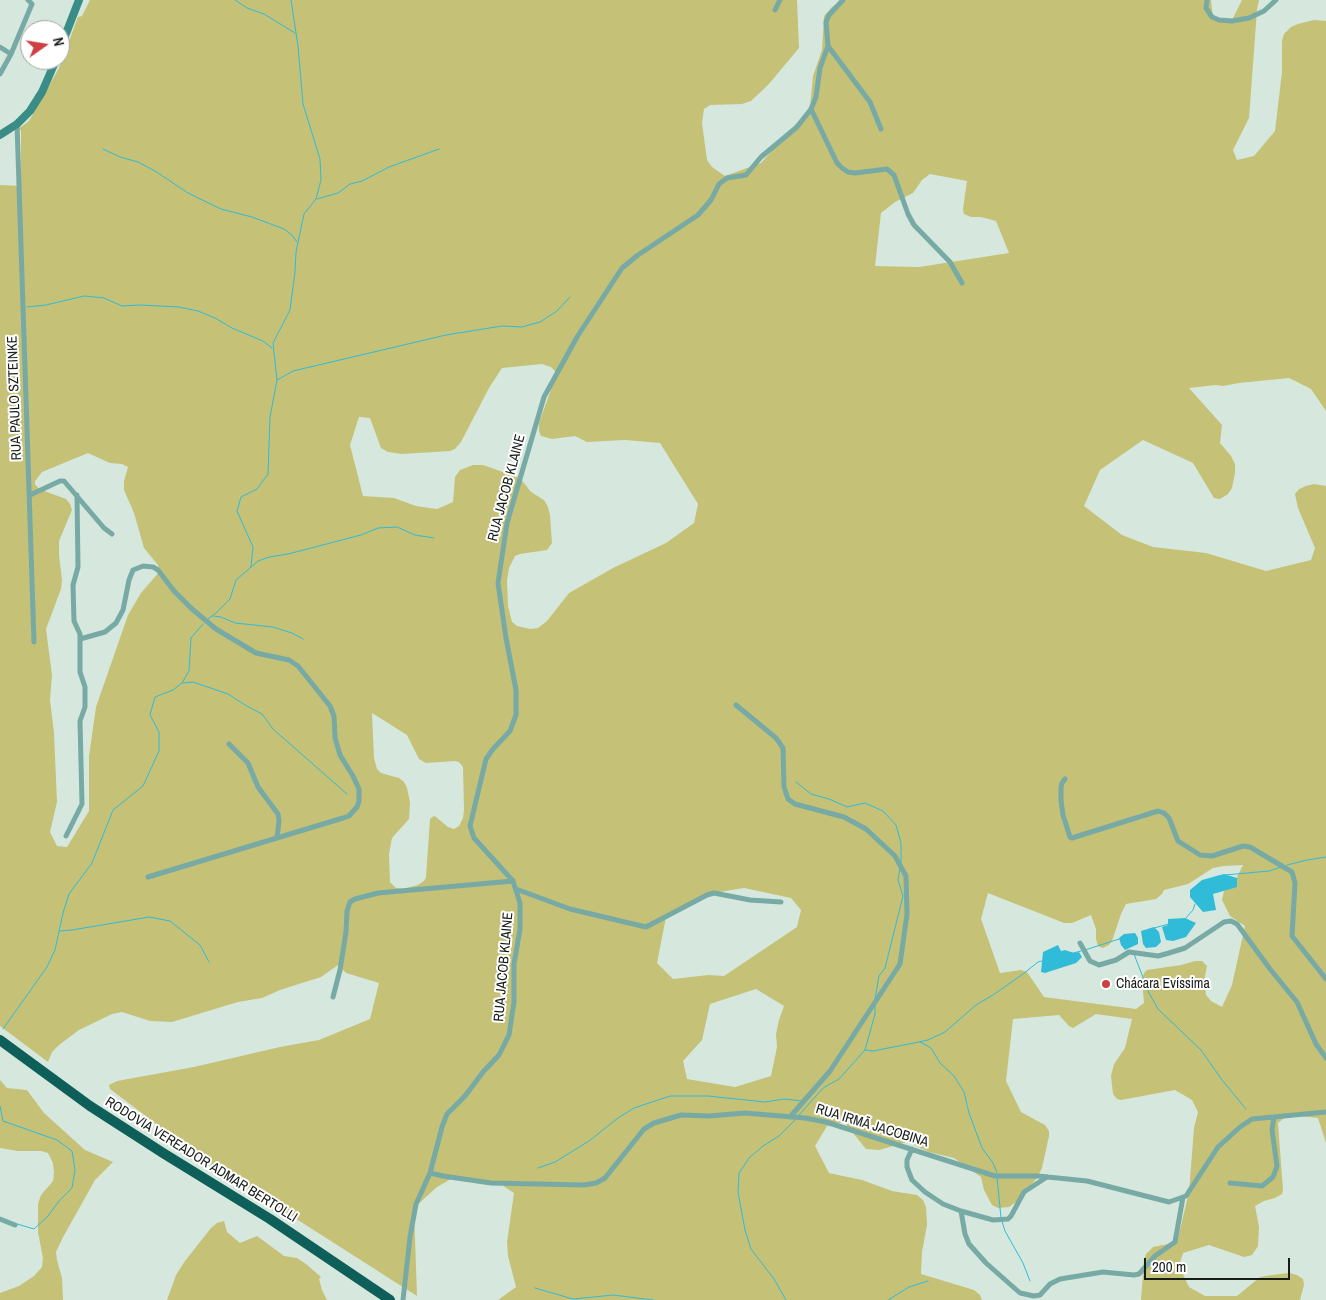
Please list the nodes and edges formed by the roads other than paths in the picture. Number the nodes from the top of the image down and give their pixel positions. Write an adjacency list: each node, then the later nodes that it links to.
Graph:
1 (28, 0): 11 (street)
2 (79, 0): 8 (street)
3 (780, 0): 7 (street)
4 (843, 0): 9 (street, RUA JACOB KLAINE)
5 (1207, 0): 6 (street)
6 (1276, 0)
7 (775, 10)
8 (70, 23)
9 (828, 46): 14 (street, RUA JACOB KLAINE); 16 (street)
10 (0, 47): 11 (street)
11 (11, 54): 13 (street)
12 (51, 70): 15 (street)
13 (0, 74)
14 (811, 108): 18 (street); 30 (street, RUA JACOB KLAINE)
15 (17, 124): 17 (street); 19 (street, RUA PAULO SZTEINKE)
16 (881, 129)
17 (0, 135)
18 (962, 283)
19 (30, 495): 20 (street); 23 (street, RUA PAULO SZTEINKE)
20 (77, 495): 21 (street); 22 (street)
21 (112, 534)
22 (80, 639): 27 (street); 28 (street)
23 (34, 642)
24 (736, 704): 39 (street)
25 (229, 744): 28 (street)
26 (1065, 779): 34 (street)
27 (66, 836)
28 (277, 838): 29 (street)
29 (148, 877)
30 (513, 881): 31 (street, RUA JACOB KLAINE); 35 (street)
31 (516, 889): 32 (street); 42 (street, RUA JACOB KLAINE)
32 (781, 902)
33 (1080, 943): 37 (street)
34 (1326, 979)
35 (333, 998)
36 (0, 1040): 49 (highway, RODOVIA VEREADOR ADMAR BERTOLLI)
37 (1326, 1058)
38 (1326, 1112): 40 (street)
39 (790, 1117): 41 (street, RUA IRMÃ JACOBINA); 42 (street, RUA IRMÃ JACOBINA)
40 (1274, 1117): 44 (street); 45 (street)
41 (912, 1149): 43 (street, RUA IRMÃ JACOBINA); 46 (street)
42 (430, 1173): 50 (street)
43 (1047, 1177): 45 (street, RUA IRMÃ JACOBINA); 46 (street)
44 (1230, 1183)
45 (1183, 1197): 46 (street)
46 (961, 1211)
47 (0, 1219): 48 (street)
48 (15, 1225)
49 (390, 1300)
50 (403, 1300)

